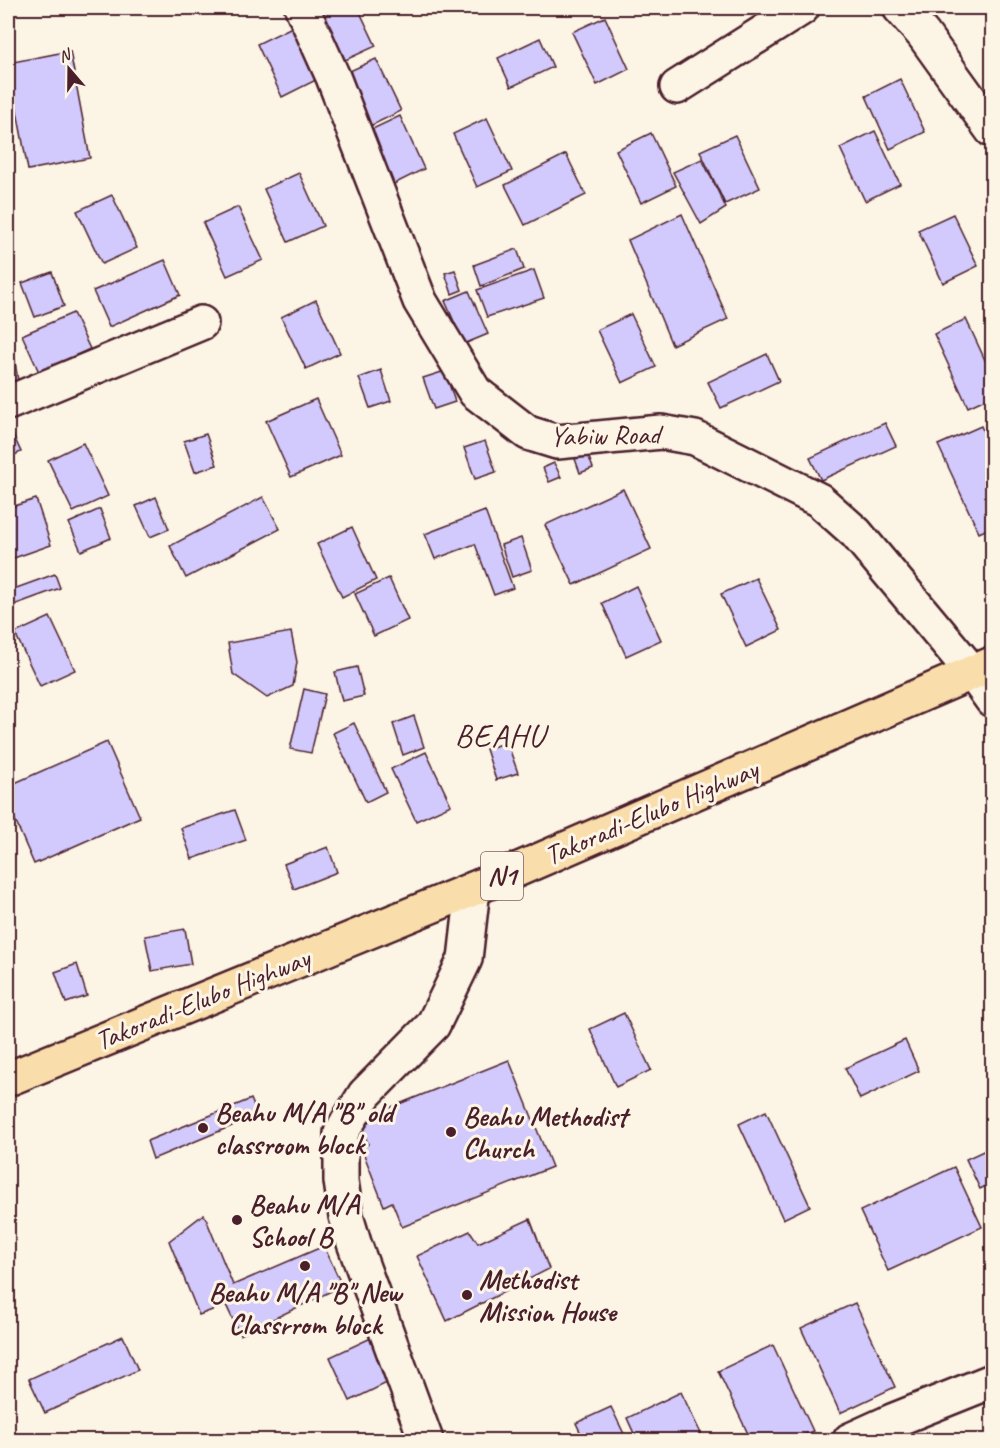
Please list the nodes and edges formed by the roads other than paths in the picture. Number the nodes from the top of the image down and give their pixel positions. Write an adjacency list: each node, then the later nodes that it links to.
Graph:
1 (302, 8): 8 (street, Yabiw Road)
2 (802, 8): 4 (street)
3 (900, 8): 5 (street)
4 (677, 87)
5 (993, 130)
6 (201, 323): 7 (street)
7 (8, 403)
8 (982, 668): 9 (street, Yabiw Road); 10 (highway, Takoradi-Elubo Highway / N1)
9 (993, 700)
10 (473, 889): 11 (highway, Takoradi-Elubo Highway / N1); 13 (street)
11 (8, 1079)
12 (993, 1381): 14 (street)
13 (426, 1440)
14 (850, 1440)

